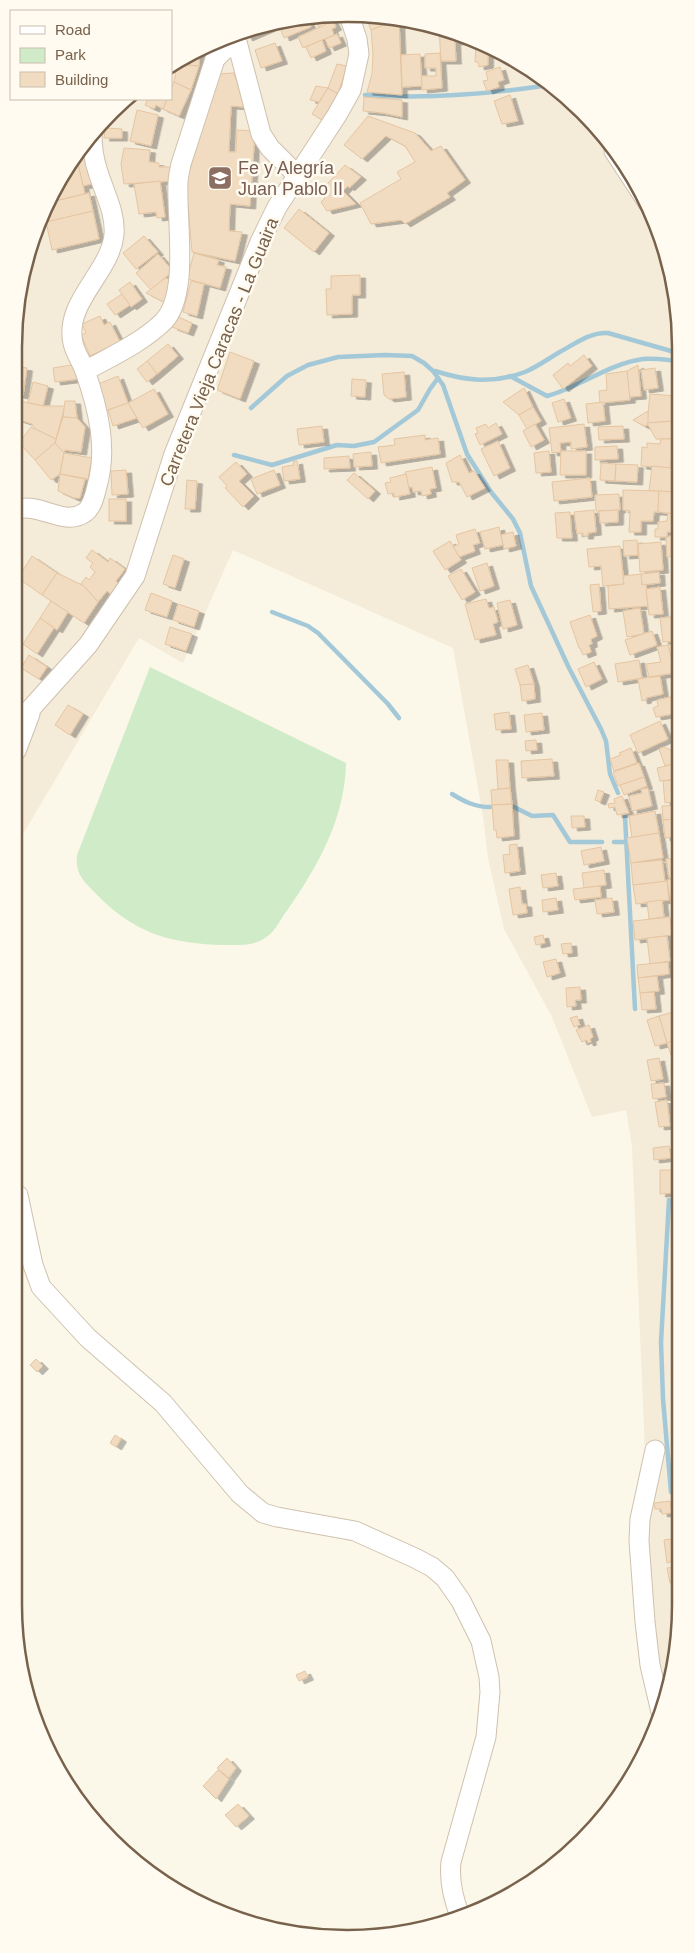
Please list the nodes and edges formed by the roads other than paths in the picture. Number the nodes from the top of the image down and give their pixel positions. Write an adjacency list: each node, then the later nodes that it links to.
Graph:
1 (351, 22): 5 (street, Carretera Vieja Caracas - La Guaira)
2 (237, 42): 5 (street)
3 (237, 42): 6 (street)
4 (93, 145): 6 (street)
5 (297, 175): 8 (street, Carretera Vieja Caracas - La Guaira)
6 (85, 370): 7 (street)
7 (22, 509)
8 (22, 715)
9 (22, 1214): 12 (street)
10 (655, 1450): 11 (street)
11 (658, 1701)
12 (458, 1911)

